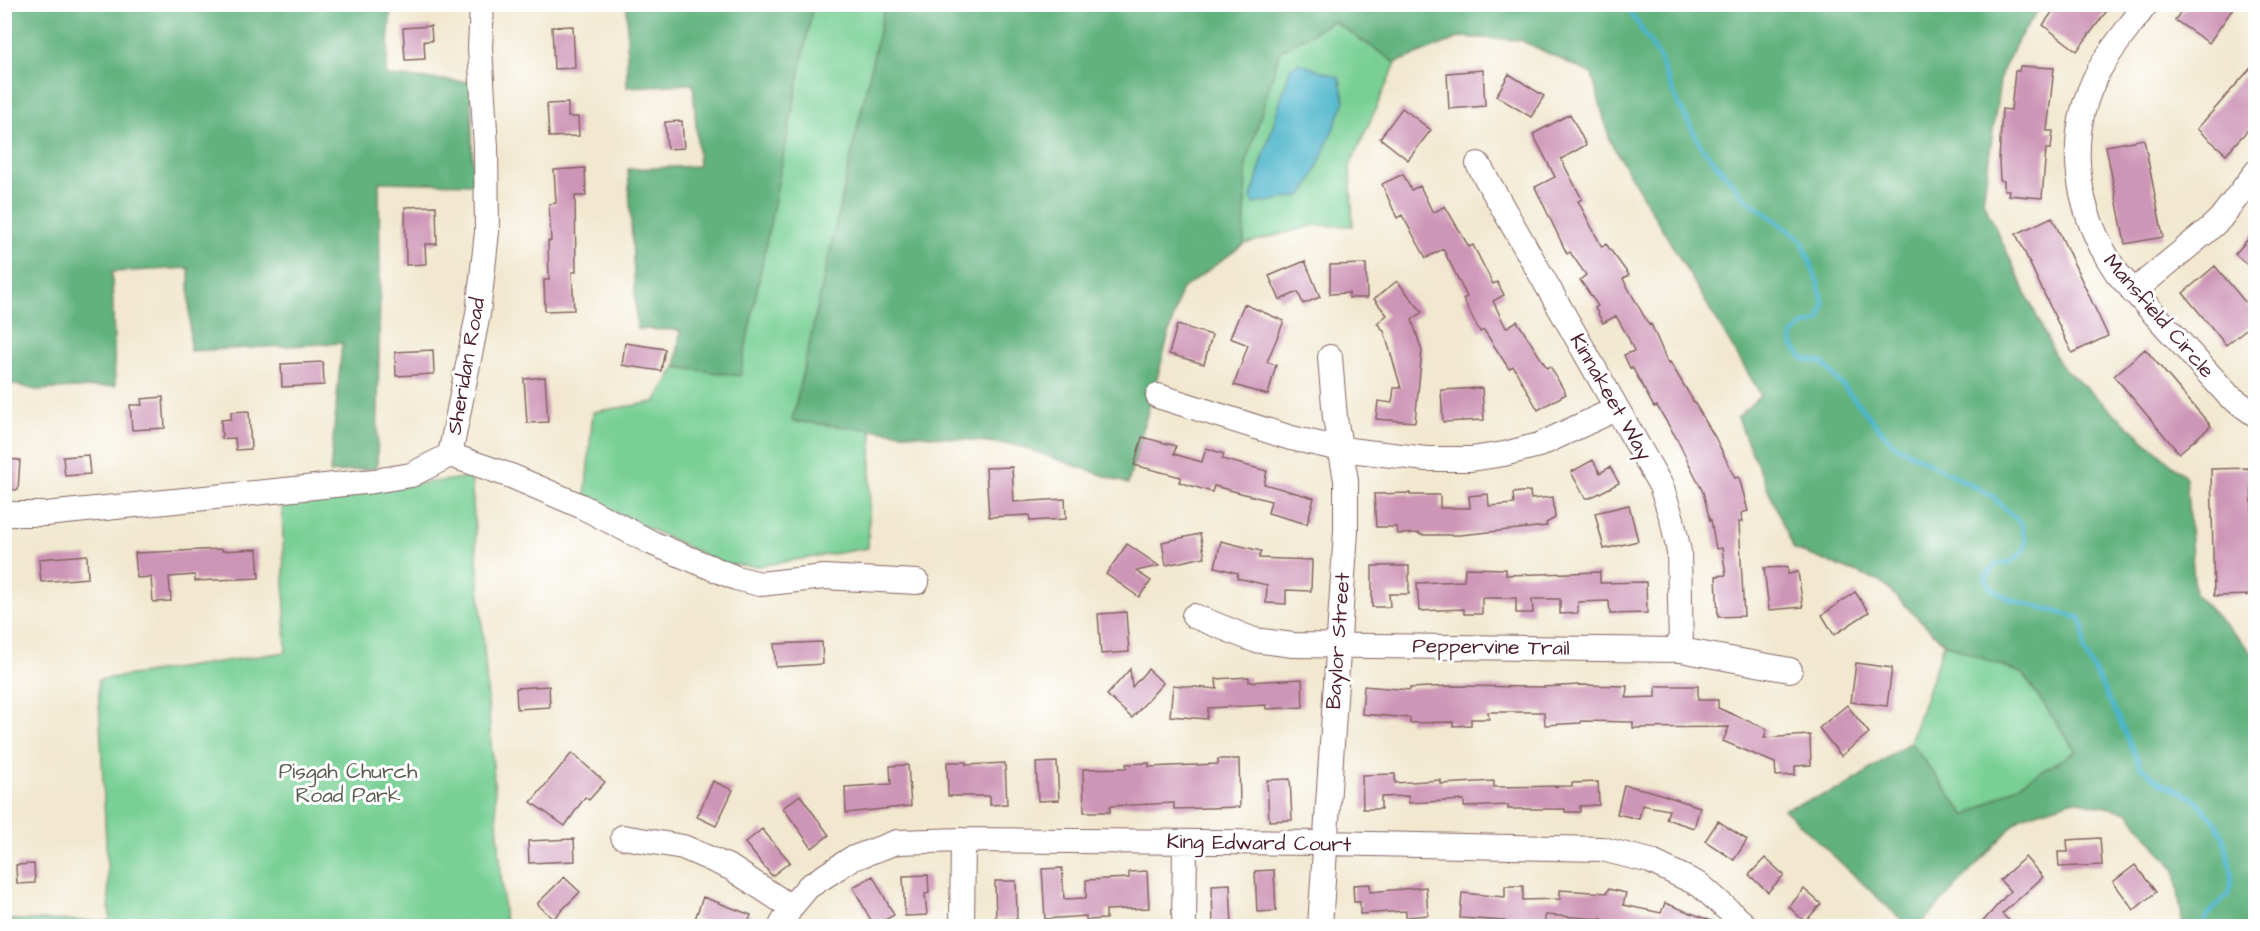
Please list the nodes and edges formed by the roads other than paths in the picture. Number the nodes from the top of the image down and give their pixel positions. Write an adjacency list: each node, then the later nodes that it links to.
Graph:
1 (482, 4): 11 (street, Sheridan Road)
2 (2146, 4): 5 (street, Mansfield Circle)
3 (1478, 164): 8 (street, Kinnakeet Way)
4 (2256, 172): 5 (street)
5 (2133, 292): 9 (street, Mansfield Circle)
6 (1330, 357): 10 (street, Baylor Street)
7 (1158, 396): 10 (street)
8 (1616, 408): 10 (street); 16 (street, Kinnakeet Way)
9 (2256, 415)
10 (1341, 449): 15 (street, Baylor Street)
11 (450, 455): 12 (street, Sheridan Road); 13 (street)
12 (4, 514)
13 (917, 582)
14 (1194, 616): 15 (street, Peppervine Trail)
15 (1337, 644): 16 (street, Peppervine Trail); 21 (street, Baylor Street)
16 (1681, 650): 17 (street, Peppervine Trail)
17 (1790, 670)
18 (624, 837): 22 (street)
19 (963, 840): 20 (street, King Edward Court); 22 (street, King Edward Court); 23 (street)
20 (1185, 842): 21 (street, King Edward Court); 24 (street)
21 (1326, 843): 25 (street, Baylor Street); 26 (street, King Edward Court)
22 (786, 917)
23 (962, 927)
24 (1184, 927)
25 (1320, 927)
26 (1746, 927)

